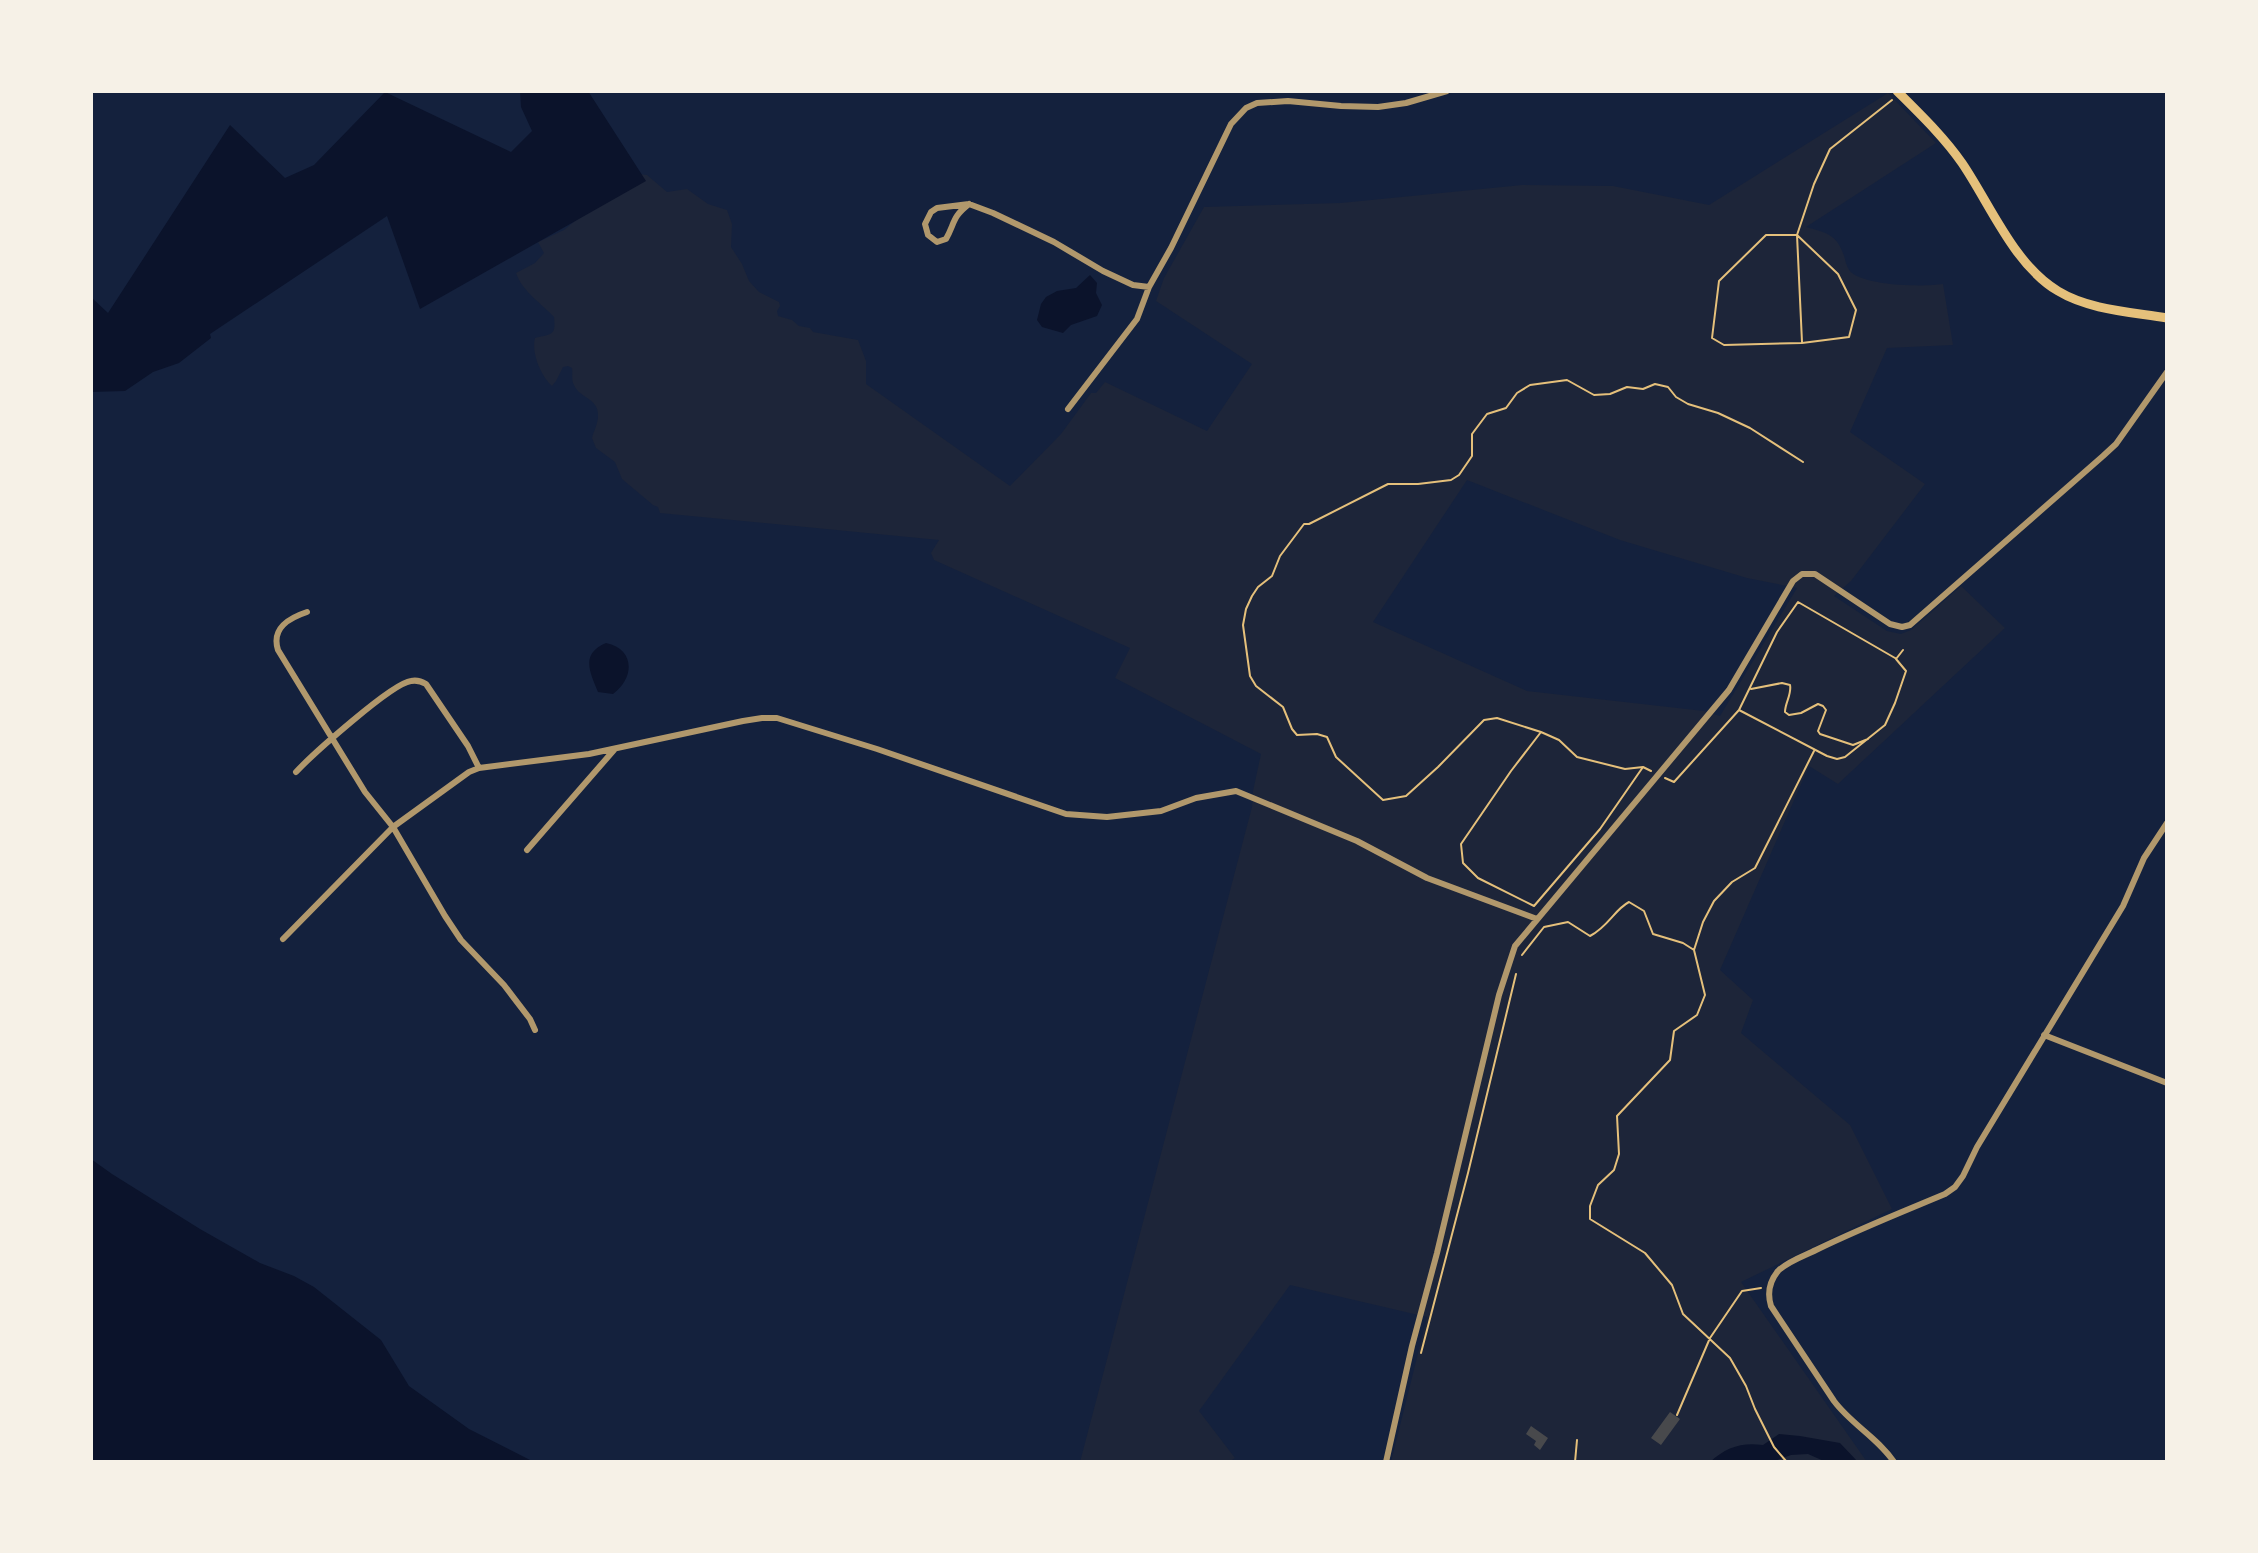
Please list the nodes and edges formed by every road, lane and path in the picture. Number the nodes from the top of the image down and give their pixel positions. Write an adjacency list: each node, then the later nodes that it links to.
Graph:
1 (1447, 91): 5 (street)
2 (1899, 93): 4 (path); 6 (main road)
3 (968, 204): 3 (street); 5 (street)
4 (1797, 235): 7 (path); 7 (path); 7 (path)
5 (1149, 287): 9 (street)
6 (2167, 318)
7 (1802, 343)
8 (2167, 372): 24 (street)
9 (1069, 409)
10 (1803, 462): 16 (path)
11 (307, 612): 17 (street)
12 (1903, 650): 13 (path)
13 (1896, 659): 14 (path); 18 (path)
14 (1749, 689): 15 (path); 18 (path)
15 (1739, 710): 20 (path); 24 (path)
16 (1541, 733): 21 (path); 21 (path)
17 (333, 739): 22 (street); 23 (street); 26 (street)
18 (1869, 739): 20 (path)
19 (615, 749): 22 (street); 27 (street); 28 (street)
20 (1814, 750): 30 (path)
21 (1643, 767): 24 (path)
22 (479, 768): 26 (street)
23 (296, 772)
24 (1659, 775): 28 (street)
25 (2167, 824): 34 (street)
26 (393, 827): 29 (street); 33 (street)
27 (527, 850)
28 (1537, 919): 42 (street)
29 (283, 939)
30 (1694, 950): 31 (path); 37 (path)
31 (1519, 962)
32 (1516, 971): 38 (path)
33 (535, 1030)
34 (2044, 1035): 35 (street); 36 (street)
35 (2167, 1083)
36 (1769, 1287): 37 (path); 45 (street)
37 (1710, 1338): 39 (path); 41 (path)
38 (1421, 1353)
39 (1676, 1415)
40 (1577, 1440): 43 (path)
41 (1785, 1461): 44 (path)
42 (1386, 1462)
43 (1575, 1462)
44 (1790, 1462)
45 (1894, 1462)

